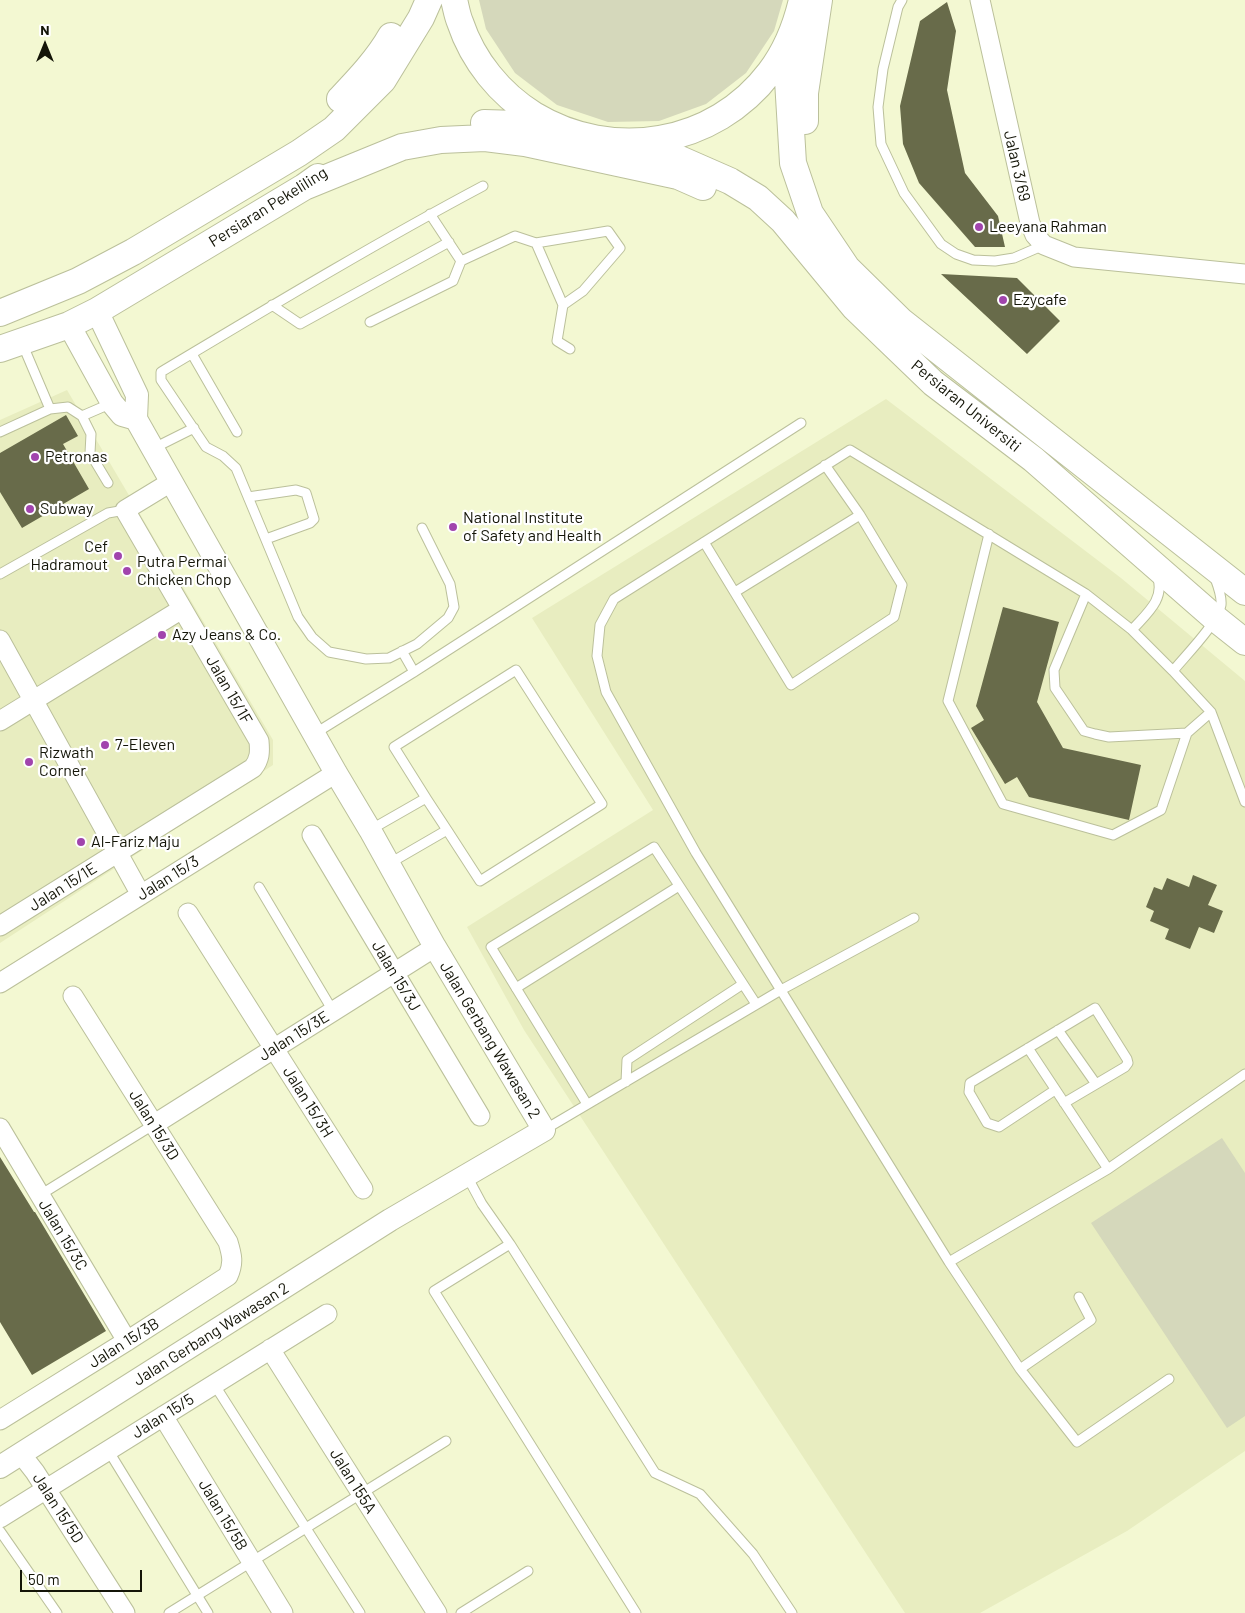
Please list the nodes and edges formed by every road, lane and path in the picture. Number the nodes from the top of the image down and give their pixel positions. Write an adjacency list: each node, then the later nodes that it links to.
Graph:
1 (410, 0): 13 (main road)
2 (429, 0): 13 (main road, Persiaran Pekeliling)
3 (454, 0): 9 (main road)
4 (802, 0): 8 (main road)
5 (820, 0): 29 (main road)
6 (902, 0): 17 (lane)
7 (980, 0): 17 (street, Jalan 3/69)
8 (786, 47): 10 (main road); 29 (main road, Persiaran Universiti)
9 (551, 125): 10 (main road); 12 (main road, Persiaran Pekeliling)
10 (641, 142): 30 (main road, Persiaran Universiti)
11 (483, 186): 14 (lane)
12 (304, 187): 22 (main road, Persiaran Pekeliling); 30 (main road)
13 (225, 196): 23 (main road, Persiaran Pekeliling)
14 (430, 214): 15 (lane); 20 (lane)
15 (449, 242): 18 (lane); 20 (lane)
16 (536, 243): 18 (lane); 21 (lane); 21 (lane)
17 (1044, 245): 19 (street)
18 (462, 261): 24 (lane)
19 (1245, 274)
20 (272, 305): 28 (lane)
21 (563, 305): 27 (lane)
22 (97, 312): 25 (main road, Persiaran Pekeliling); 34 (street)
23 (0, 313)
24 (370, 322)
25 (69, 325): 26 (main road, Persiaran Pekeliling); 31 (street, Jalan Gerbang Wawasan 2)
26 (11, 346): 32 (lane)
27 (570, 349)
28 (192, 354): 36 (lane); 38 (lane)
29 (960, 368): 51 (main road, Persiaran Universiti)
30 (933, 383): 50 (main road, Persiaran Universiti)
31 (112, 403): 33 (lane); 34 (street, Jalan Gerbang Wawasan 2)
32 (50, 409): 33 (lane); 37 (lane)
33 (82, 416): 42 (lane)
34 (136, 419): 39 (street, Jalan Gerbang Wawasan 2)
35 (801, 423): 63 (lane)
36 (194, 428): 39 (lane); 43 (lane)
37 (0, 432)
38 (238, 432)
39 (153, 449): 41 (street, Jalan Gerbang Wawasan 2)
40 (825, 465): 45 (lane); 47 (lane); 49 (lane)
41 (171, 482): 44 (street); 68 (street, Jalan Gerbang Wawasan 2)
42 (108, 484)
43 (248, 497): 48 (lane); 48 (lane)
44 (125, 510): 52 (lane); 56 (street, Jalan 15/1F)
45 (860, 515): 53 (lane); 53 (lane)
46 (422, 528): 61 (lane)
47 (989, 534): 55 (lane); 67 (lane)
48 (266, 539): 61 (lane)
49 (704, 542): 53 (lane); 89 (lane)
50 (1152, 562): 57 (lane); 58 (main road, Persiaran Universiti)
51 (1208, 563): 54 (main road, Persiaran Universiti); 58 (lane)
52 (0, 574)
53 (735, 592)
54 (1245, 592)
55 (1086, 594): 57 (lane); 67 (lane)
56 (182, 609): 64 (street); 69 (street, Jalan 15/1F)
57 (1132, 630): 62 (lane)
58 (1228, 633): 59 (lane); 59 (lane)
59 (1200, 639): 62 (lane)
60 (0, 640): 64 (street)
61 (402, 651): 63 (lane)
62 (1173, 670): 65 (lane)
63 (414, 672): 68 (lane)
64 (33, 700): 66 (street); 76 (street)
65 (1211, 712): 67 (lane); 72 (lane)
66 (0, 721)
67 (1187, 733)
68 (313, 734): 70 (street, Jalan Gerbang Wawasan 2)
69 (253, 768): 76 (street, Jalan 15/1E)
70 (336, 773): 73 (street, Jalan Gerbang Wawasan 2); 80 (street, Jalan 15/3)
71 (426, 798): 73 (lane); 74 (lane); 74 (lane)
72 (1245, 802)
73 (370, 830): 77 (street, Jalan Gerbang Wawasan 2)
74 (446, 830): 77 (lane)
75 (312, 836): 85 (street, Jalan 15/3J)
76 (117, 852): 80 (street); 83 (street, Jalan 15/1E)
77 (388, 864): 84 (street, Jalan Gerbang Wawasan 2)
78 (679, 886): 87 (lane); 88 (lane); 88 (lane)
79 (259, 887): 92 (lane)
80 (141, 895): 86 (street, Jalan 15/3)
81 (188, 912): 94 (street, Jalan 15/3H)
82 (914, 918): 89 (lane)
83 (0, 926)
84 (435, 947): 85 (street, Jalan 15/3E); 105 (street, Jalan Gerbang Wawasan 2)
85 (394, 973): 92 (street, Jalan 15/3E); 102 (street, Jalan 15/3J)
86 (0, 983)
87 (743, 984): 91 (lane); 97 (lane)
88 (516, 988): 101 (lane)
89 (781, 990): 91 (lane); 112 (lane)
90 (73, 996): 103 (street, Jalan 15/3D)
91 (756, 1004): 97 (lane)
92 (333, 1011): 94 (street, Jalan 15/3E)
93 (1058, 1030): 95 (lane); 98 (lane); 98 (lane)
94 (274, 1048): 103 (street, Jalan 15/3E); 108 (street, Jalan 15/3H)
95 (1028, 1048): 99 (lane); 99 (lane)
96 (1245, 1074): 106 (lane)
97 (626, 1082): 101 (lane)
98 (1096, 1084): 100 (lane)
99 (1056, 1090): 100 (lane)
100 (1064, 1103): 106 (lane)
101 (587, 1104): 105 (lane)
102 (480, 1116)
103 (154, 1125): 109 (lane); 111 (street, Jalan 15/3D)
104 (0, 1128): 109 (street, Jalan 15/3C)
105 (544, 1130): 107 (street, Jalan Gerbang Wawasan 2)
106 (1108, 1169): 112 (lane)
107 (466, 1175): 110 (lane); 124 (street, Jalan Gerbang Wawasan 2)
108 (363, 1189)
109 (40, 1195): 115 (street, Jalan 15/3C)
110 (510, 1244): 142 (lane); 143 (lane)
111 (232, 1255): 115 (street, Jalan 15/3B)
112 (949, 1262): 117 (lane)
113 (1078, 1297): 117 (lane)
114 (327, 1314): 116 (street, Jalan 15/5)
115 (127, 1341): 120 (street, Jalan 15/3B)
116 (270, 1349): 119 (street, Jalan 15/5); 127 (street, Jalan 155A)
117 (1020, 1369): 118 (lane)
118 (1169, 1379)
119 (214, 1384): 121 (street, Jalan 15/5); 129 (lane)
120 (3, 1413)
121 (163, 1416): 123 (street, Jalan 15/5); 131 (street, Jalan 15/5B)
122 (446, 1441): 127 (lane)
123 (108, 1450): 126 (street, Jalan 15/5); 133 (lane)
124 (21, 1454): 125 (street, Jalan Gerbang Wawasan 2); 126 (street, Jalan 15/5D)
125 (0, 1467)
126 (46, 1489): 128 (street, Jalan 15/5); 135 (street, Jalan 15/5D)
127 (362, 1494): 129 (lane); 140 (street, Jalan 155A)
128 (0, 1518)
129 (306, 1528): 131 (lane); 139 (lane)
130 (0, 1531): 134 (lane)
131 (252, 1562): 133 (lane); 138 (street, Jalan 15/5B)
132 (528, 1571): 141 (lane)
133 (197, 1596): 136 (lane); 137 (lane)
134 (58, 1613)
135 (125, 1613)
136 (168, 1613)
137 (208, 1613)
138 (283, 1613)
139 (360, 1613)
140 (436, 1613)
141 (461, 1613)
142 (636, 1613)
143 (792, 1613)

